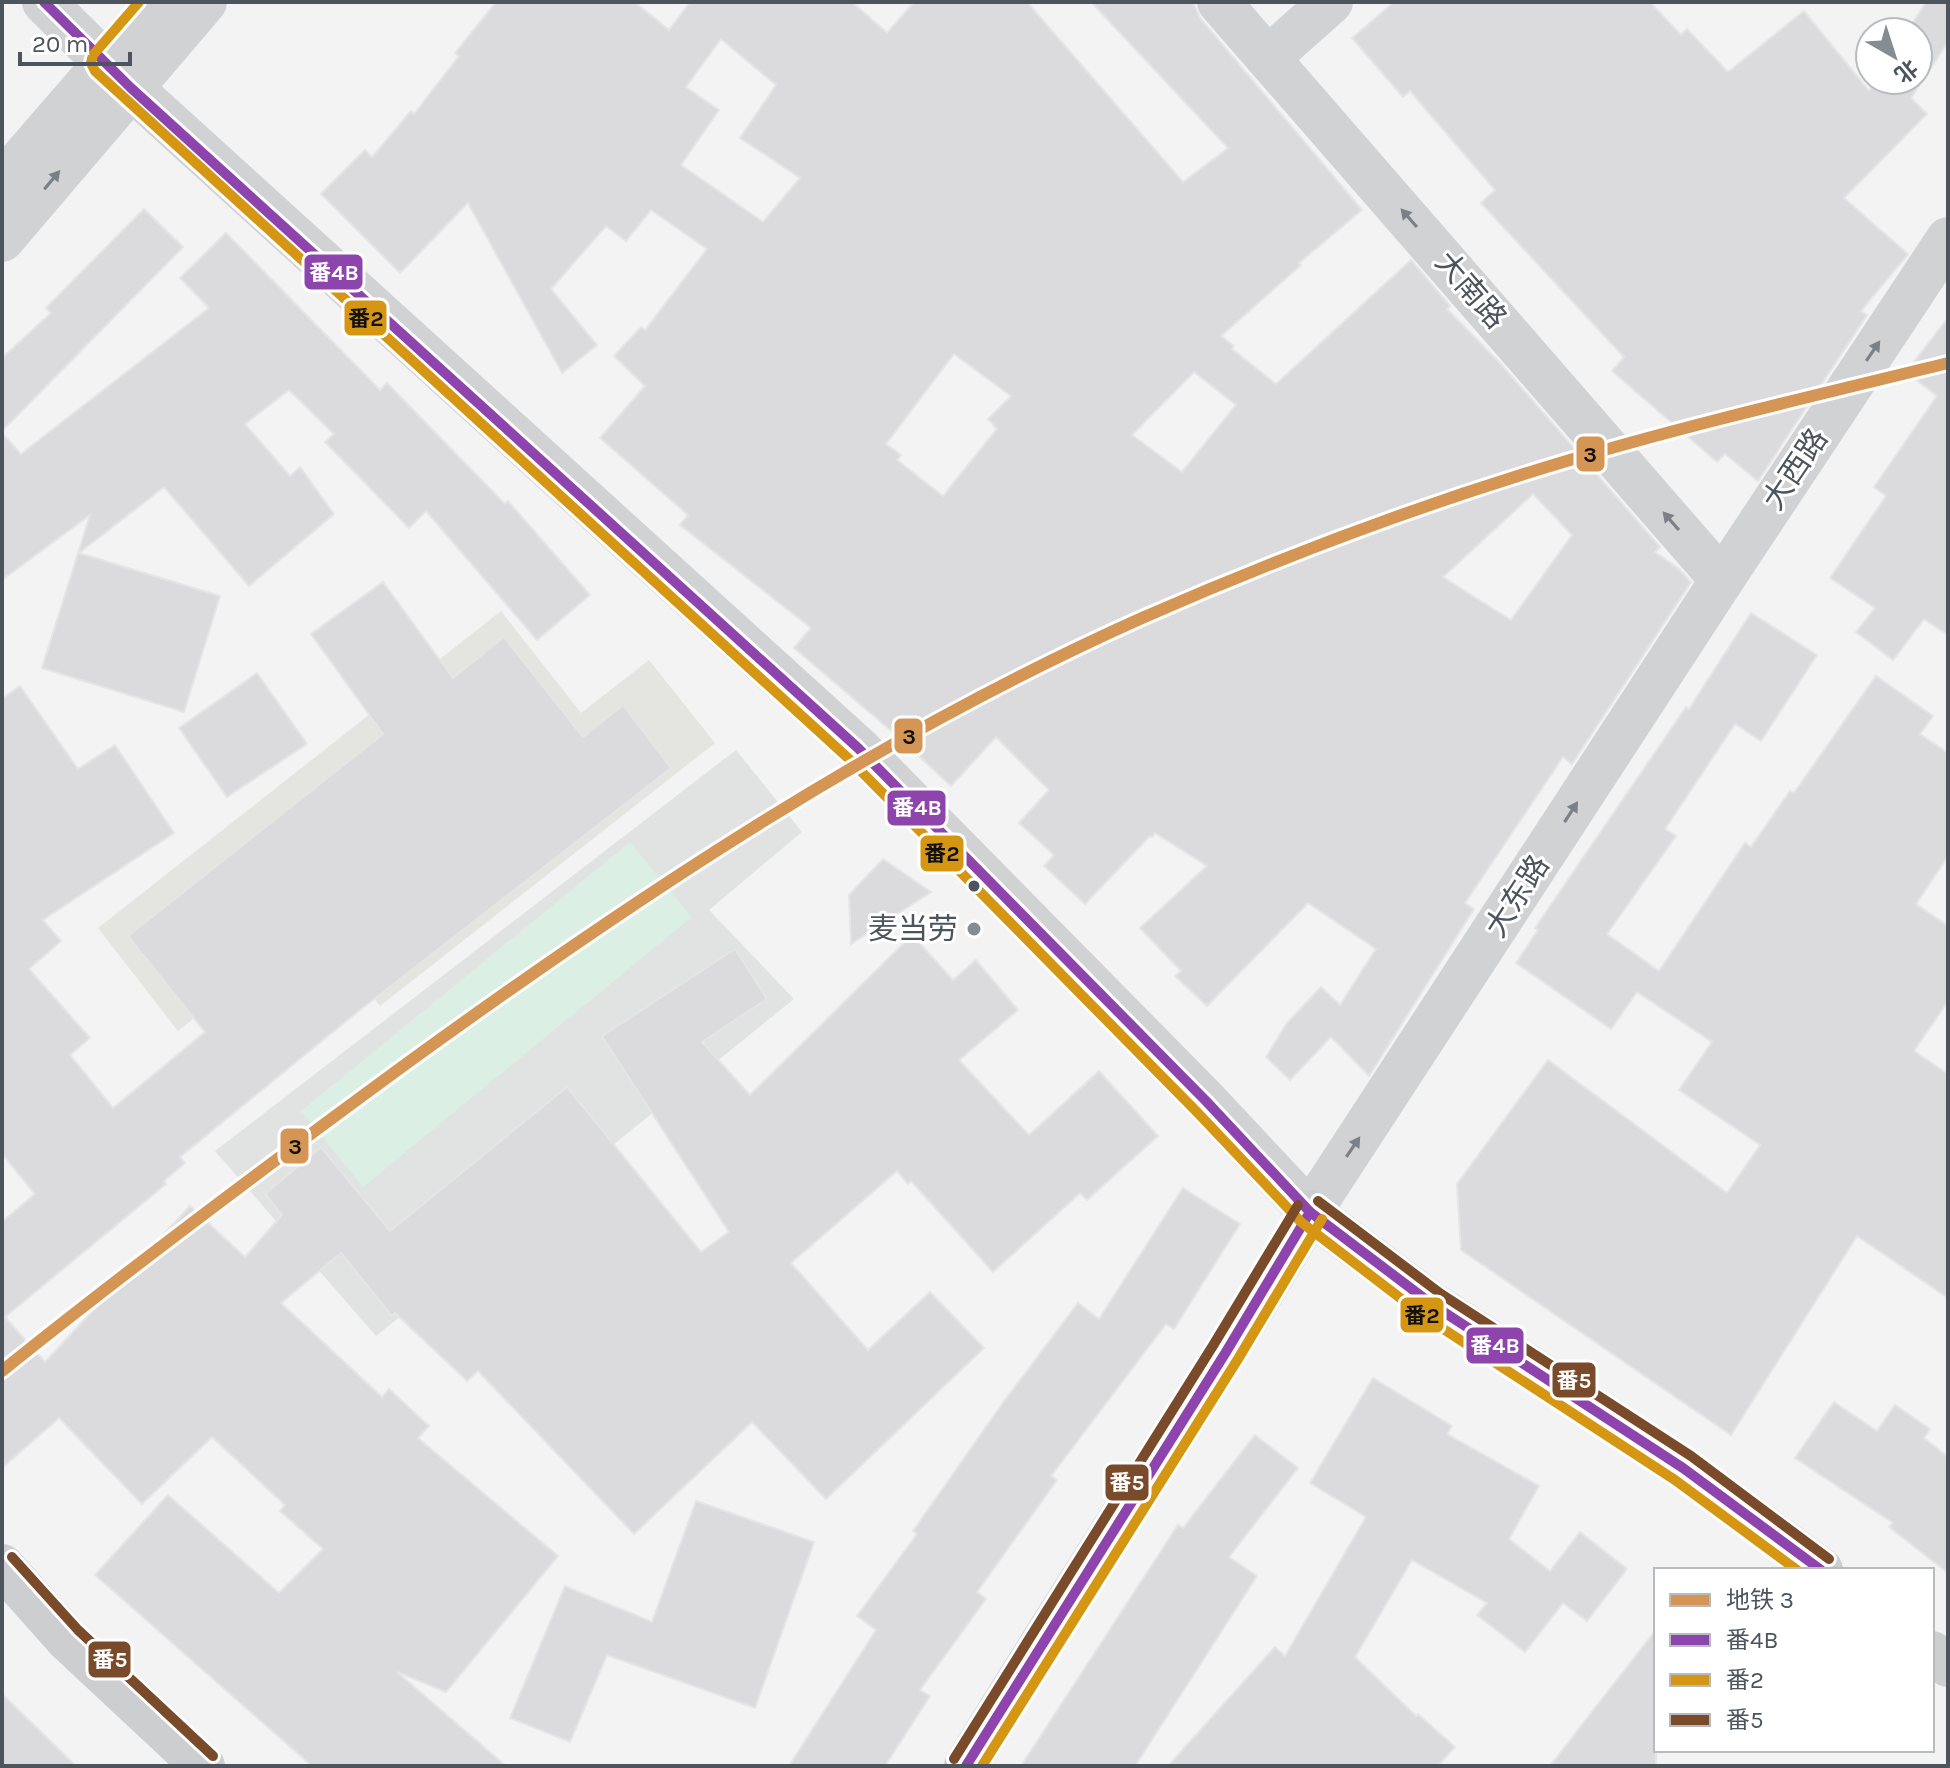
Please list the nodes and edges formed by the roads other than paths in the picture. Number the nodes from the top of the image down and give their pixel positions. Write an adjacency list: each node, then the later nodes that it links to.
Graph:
1 (44, 2): 7 (street)
2 (158, 2): 7 (street)
3 (205, 2): 7 (street)
4 (1219, 2): 6 (street, 大南路)
5 (1331, 2): 6 (street)
6 (1268, 58): 11 (street, 大南路, one-way to 6)
7 (118, 75): 8 (street); 10 (street, one-way to 7); 12 (street)
8 (2, 182)
9 (1948, 239): 11 (street, 大西路, one-way to 9)
10 (2, 240)
11 (1722, 580): 12 (street, 大东路, one-way to 11)
12 (1310, 1212): 14 (main road); 16 (main road)
13 (2, 1566): 15 (main road)
14 (1818, 1568)
15 (203, 1766)
16 (966, 1766)

